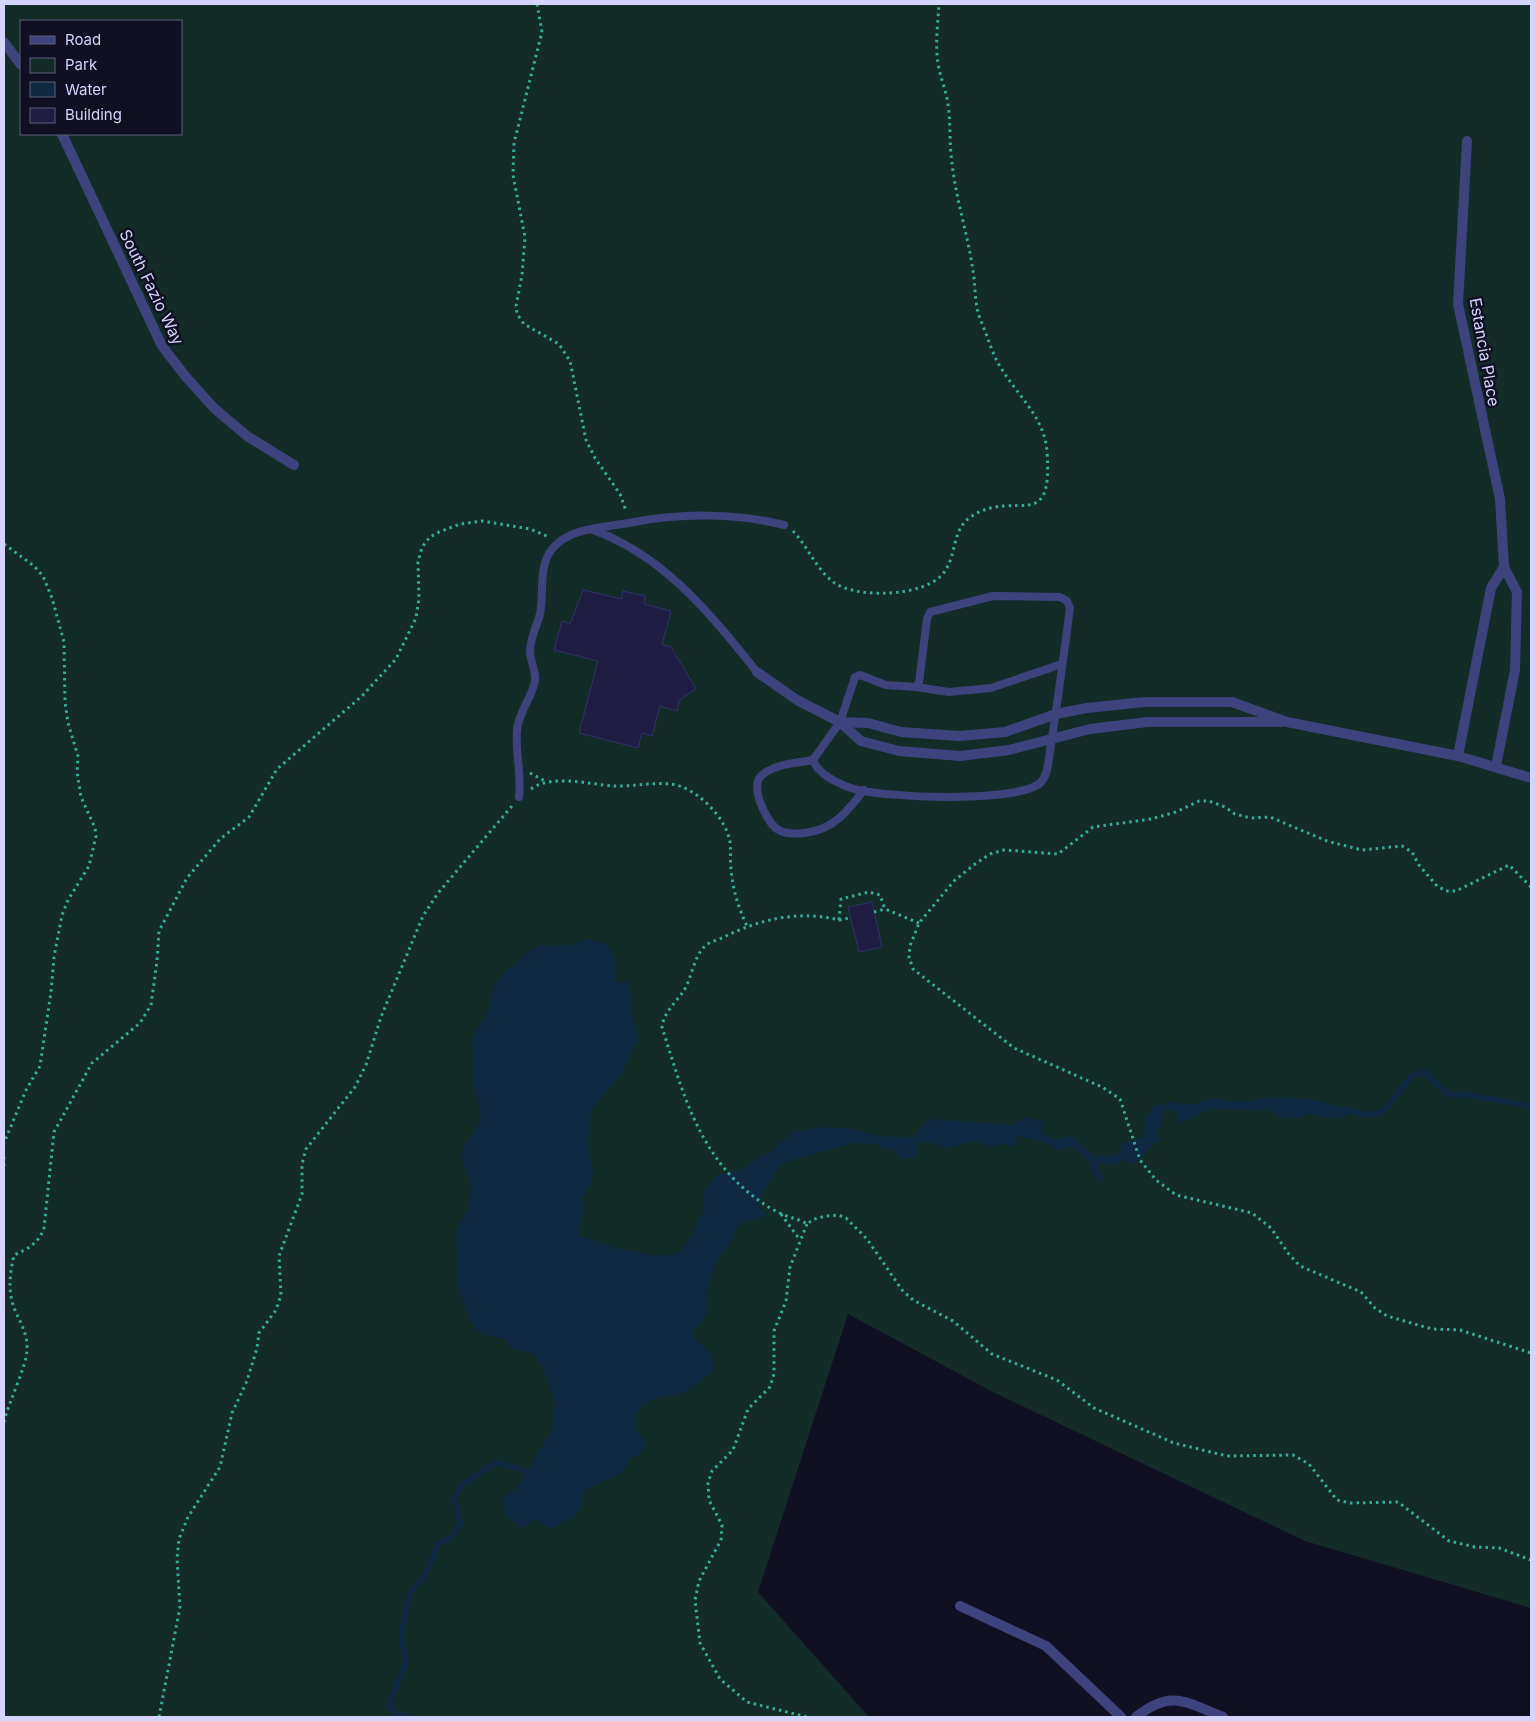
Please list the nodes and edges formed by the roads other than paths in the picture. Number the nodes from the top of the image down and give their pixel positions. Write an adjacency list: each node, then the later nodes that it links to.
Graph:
1 (4, 42): 2 (street)
2 (20, 64)
3 (62, 135): 5 (street, South Fazio Way)
4 (1467, 141): 8 (street, Estancia Place)
5 (294, 465)
6 (784, 525): 7 (lane)
7 (593, 530): 10 (lane); 21 (lane)
8 (1504, 567): 16 (street); 18 (street, Estancia Place)
9 (1062, 664): 11 (lane); 11 (lane); 12 (lane)
10 (757, 672): 13 (street)
11 (916, 687): 13 (lane)
12 (1056, 714): 13 (street); 14 (street); 15 (lane)
13 (840, 722): 15 (street); 17 (lane)
14 (1288, 722): 15 (street); 16 (street)
15 (1052, 739): 20 (lane)
16 (1458, 756): 18 (street)
17 (813, 760): 20 (lane); 20 (lane)
18 (1496, 766): 19 (street)
19 (1531, 778)
20 (864, 790)
21 (519, 797)
22 (960, 1606): 23 (street)
23 (1121, 1717)
24 (1136, 1717): 25 (street)
25 (1223, 1717)

